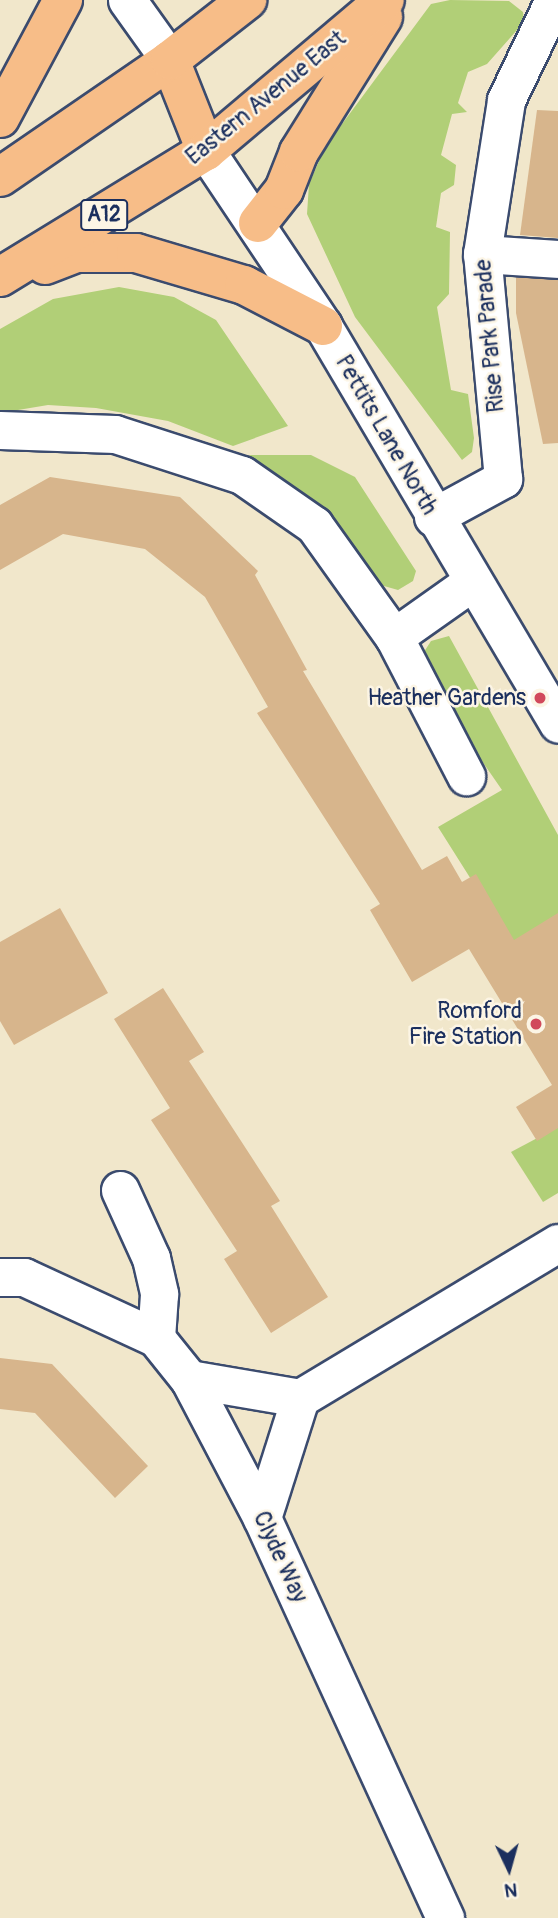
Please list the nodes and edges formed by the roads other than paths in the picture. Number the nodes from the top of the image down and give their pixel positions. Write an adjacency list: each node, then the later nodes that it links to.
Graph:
1 (63, 0): 8 (highway)
2 (127, 0): 7 (street)
3 (247, 0): 7 (highway)
4 (385, 0): 9 (highway, Eastern Avenue East / A12)
5 (393, 0): 11 (highway)
6 (554, 0): 12 (street, Rise Park Parade)
7 (170, 60): 9 (highway); 10 (highway)
8 (0, 118)
9 (206, 151): 11 (street, Pettits Lane North); 14 (highway, Eastern Avenue East / A12)
10 (0, 177)
11 (258, 223): 16 (street, Pettits Lane North)
12 (482, 254): 13 (street); 18 (street, Rise Park Parade)
13 (558, 259)
14 (0, 277)
15 (0, 284): 16 (highway)
16 (323, 326): 18 (street, Pettits Lane North)
17 (0, 430): 20 (street)
18 (433, 517): 19 (street, Pettits Lane North)
19 (471, 582): 20 (street); 21 (street, Pettits Lane North)
20 (394, 637): 22 (street)
21 (558, 724)
22 (466, 776)
23 (120, 1190): 26 (street)
24 (558, 1243): 28 (street)
25 (12, 1277): 26 (street, Clyde Way)
26 (156, 1338): 27 (street, Clyde Way)
27 (189, 1380): 28 (street); 29 (street, Clyde Way)
28 (300, 1398): 29 (street)
29 (262, 1518): 30 (street, Clyde Way)
30 (446, 1918)

